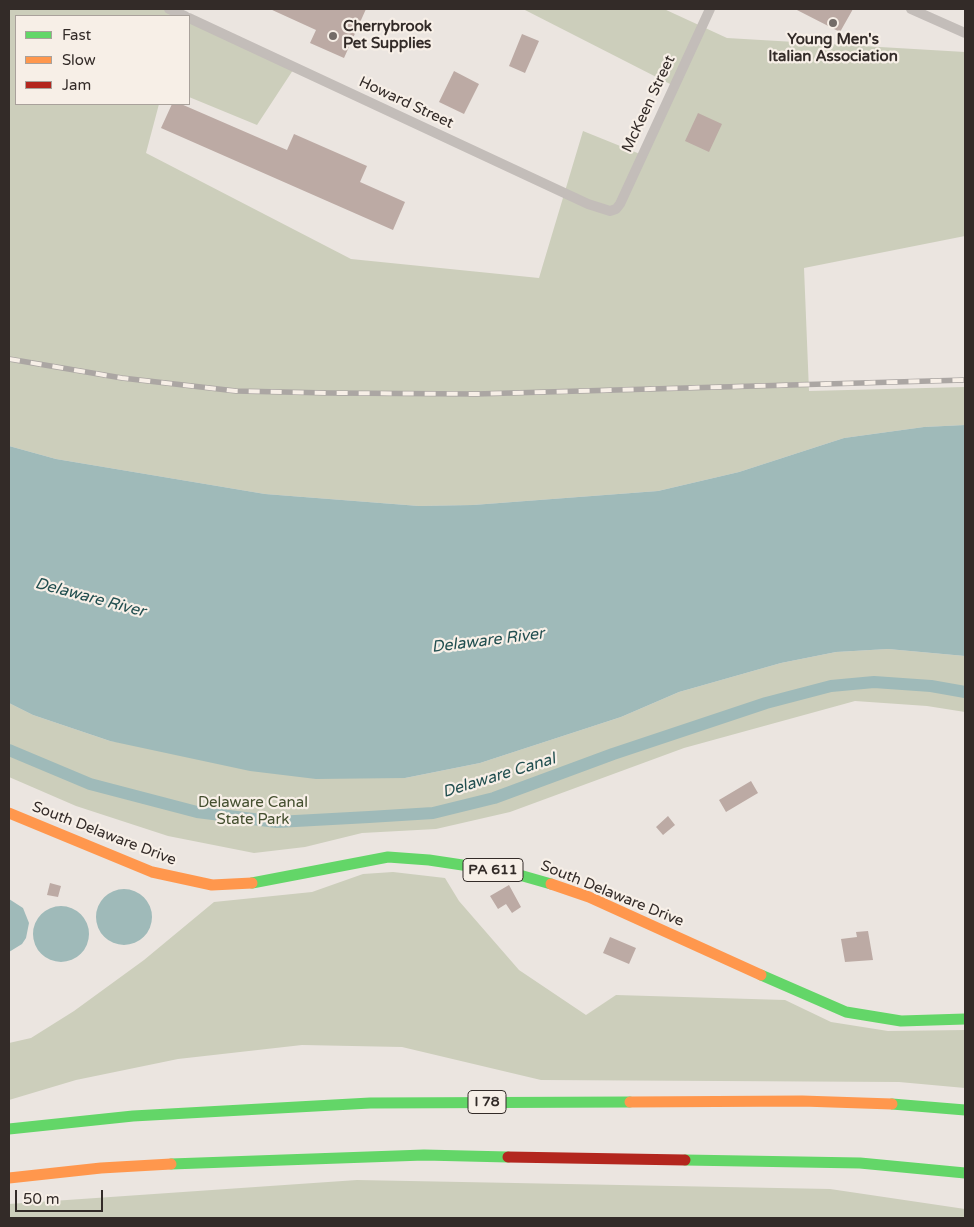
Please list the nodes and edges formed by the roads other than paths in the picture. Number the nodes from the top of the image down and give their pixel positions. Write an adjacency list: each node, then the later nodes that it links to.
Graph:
1 (169, 9): 4 (street)
2 (710, 9): 7 (street, McKeen Street)
3 (911, 9): 6 (street)
4 (183, 15)
5 (190, 18): 7 (street, Howard Street)
6 (965, 33)
7 (613, 210)
8 (9, 813): 9 (highway, South Delaware Drive / PA 611)
9 (965, 1020)
10 (965, 1110): 11 (highway, I 78)
11 (9, 1129)
12 (965, 1173): 13 (highway)
13 (9, 1178)

